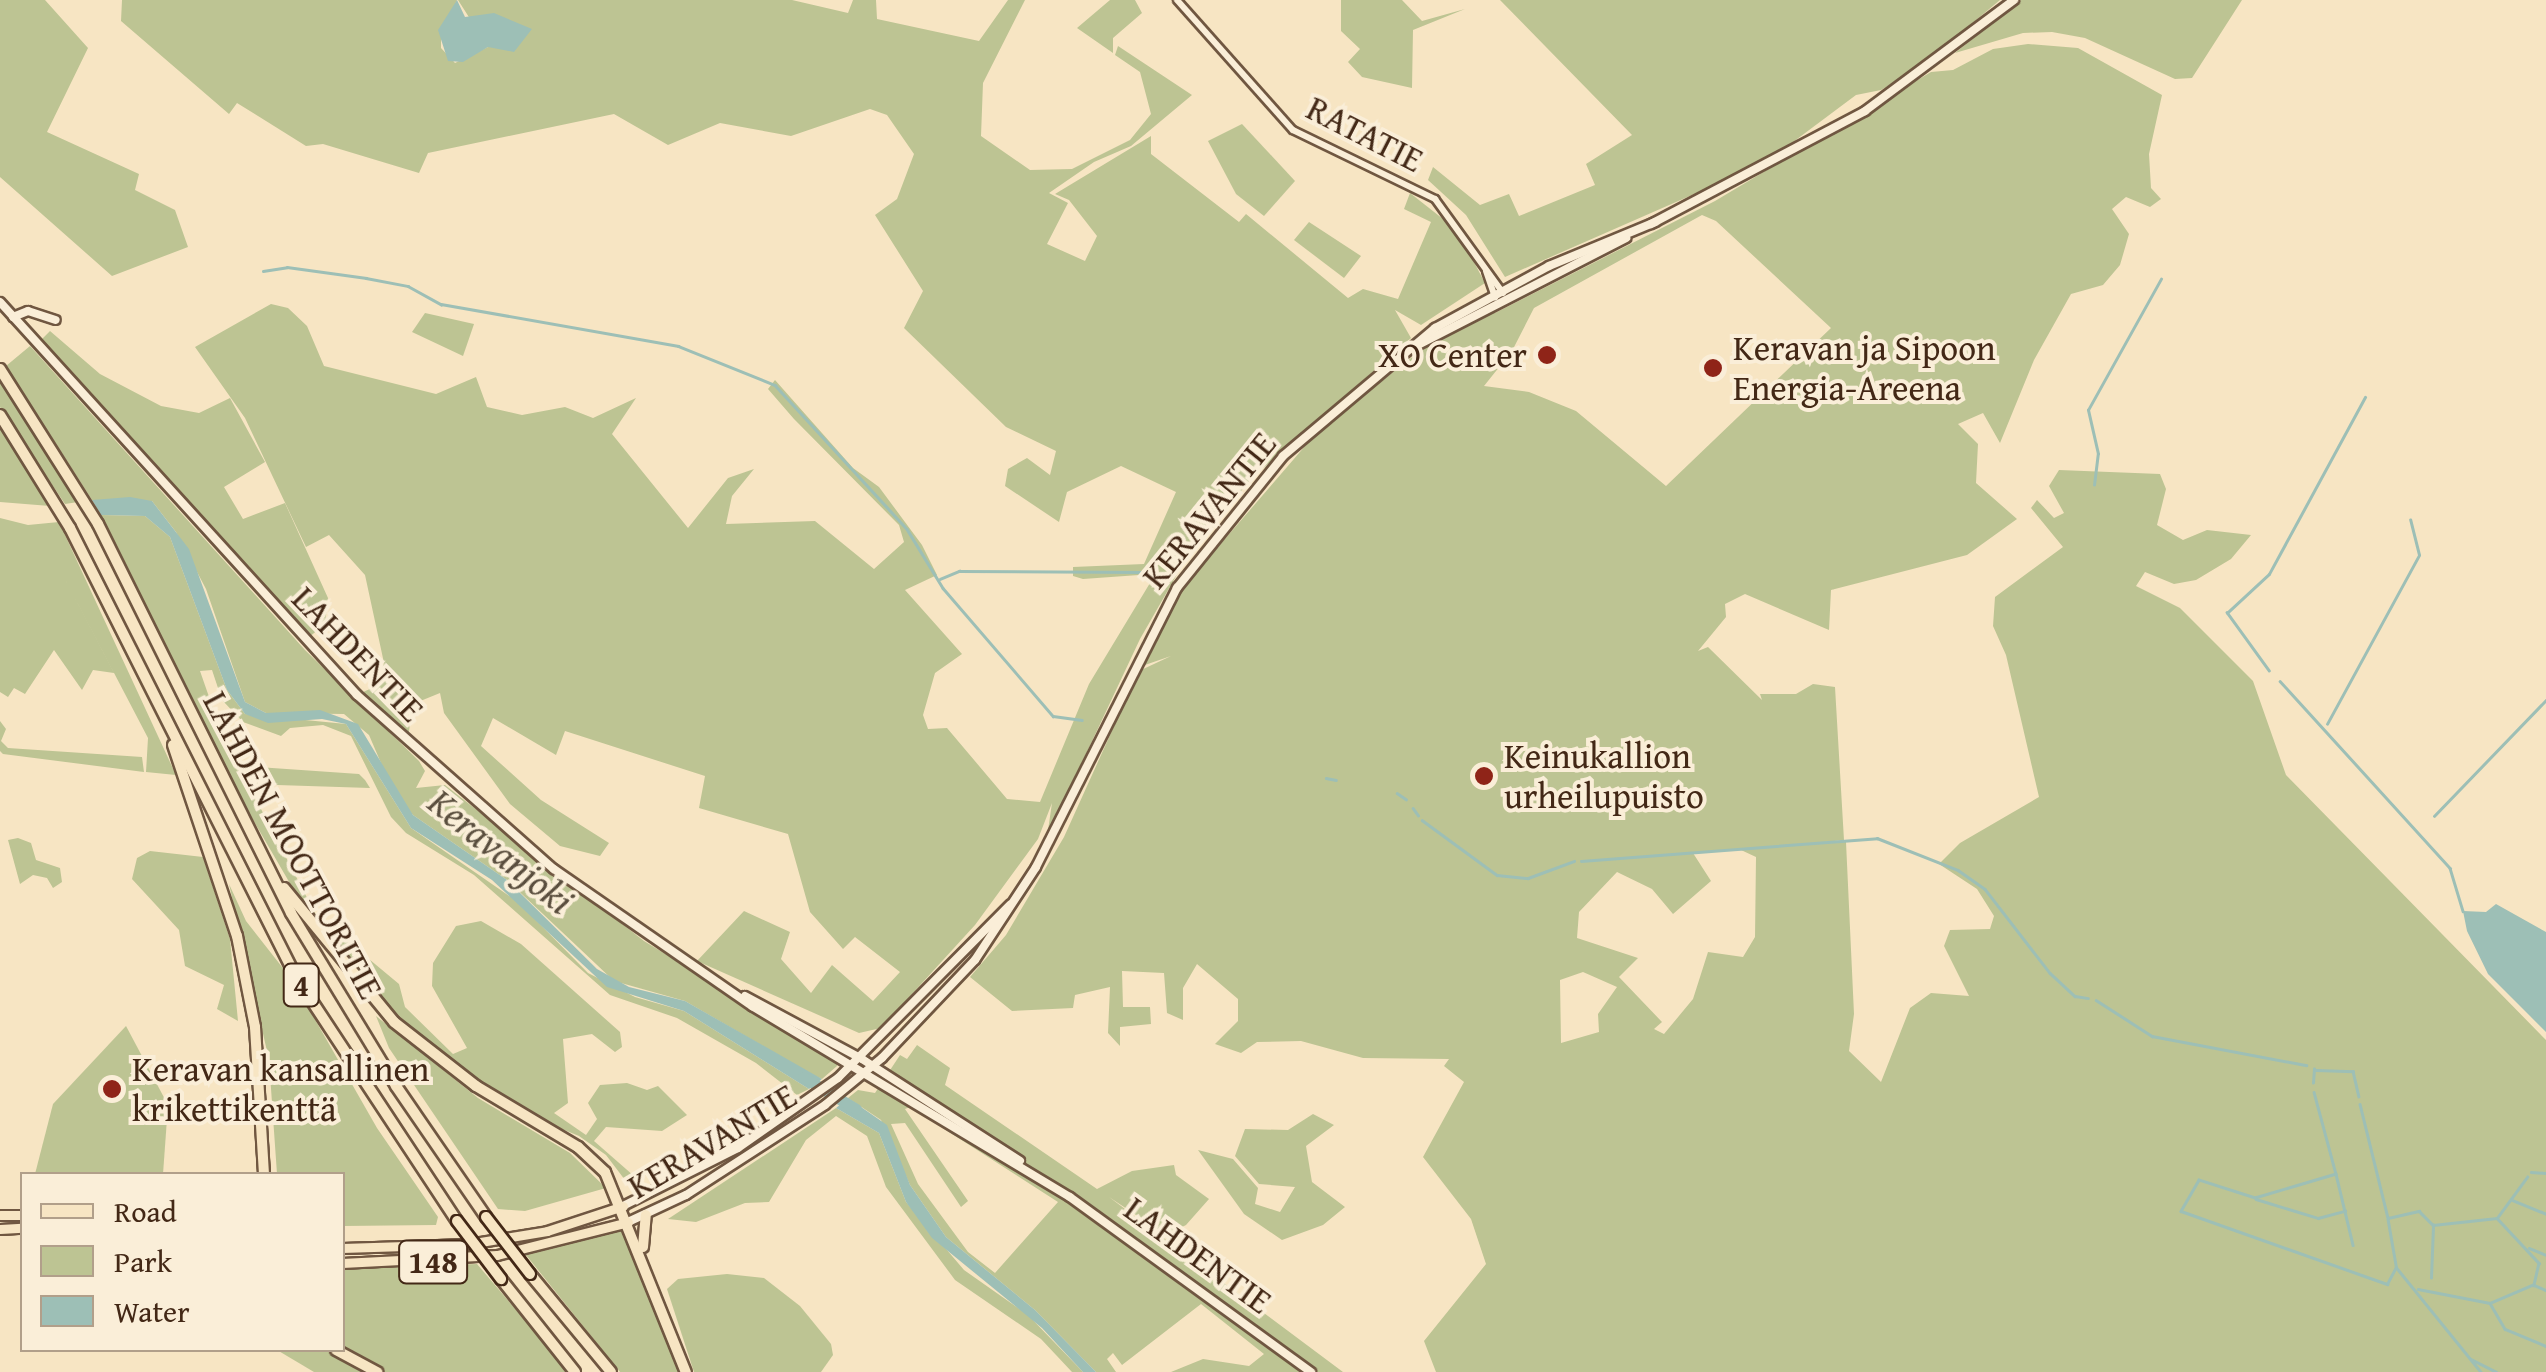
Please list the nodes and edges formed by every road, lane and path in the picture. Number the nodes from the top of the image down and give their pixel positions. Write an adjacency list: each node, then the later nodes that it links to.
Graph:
1 (1177, 0): 3 (street, RATATIE)
2 (2014, 0): 3 (main road, KERAVANTIE / 148)
3 (1500, 296): 11 (main road, KERAVANTIE / 148)
4 (0, 302): 5 (main road, LAHDENTIE)
5 (12, 317): 6 (main road); 12 (main road, LAHDENTIE)
6 (56, 320)
7 (0, 368): 10 (highway, LAHDEN MOOTTORITIE / 4)
8 (0, 414): 9 (highway, LAHDEN MOOTTORITIE / 4)
9 (171, 734): 17 (highway); 27 (highway, LAHDEN MOOTTORITIE / 4, bridge)
10 (257, 850): 19 (highway); 28 (highway, LAHDEN MOOTTORITIE / 4, bridge)
11 (1019, 895): 13 (main road, KERAVANTIE / 148); 15 (main road, KERAVANTIE / 148)
12 (726, 988): 13 (main road, LAHDENTIE); 14 (main road, LAHDENTIE)
13 (862, 1060): 14 (main road, KERAVANTIE / 148); 15 (main road, LAHDENTIE)
14 (853, 1066): 16 (main road, LAHDENTIE); 19 (main road, KERAVANTIE / 148)
15 (873, 1067): 16 (main road, KERAVANTIE / 148); 18 (main road, LAHDENTIE)
16 (865, 1074): 18 (main road, LAHDENTIE); 20 (main road, KERAVANTIE / 148)
17 (264, 1172)
18 (1051, 1186): 30 (main road, LAHDENTIE)
19 (623, 1206): 21 (highway); 22 (main road, KERAVANTIE / 148)
20 (646, 1215): 21 (main road, KERAVANTIE / 148); 24 (highway)
21 (628, 1222): 23 (main road, KERAVANTIE / 148); 24 (highway)
22 (345, 1248)
23 (345, 1263)
24 (645, 1263): 29 (highway)
25 (340, 1352): 26 (highway)
26 (378, 1372)
27 (575, 1372)
28 (610, 1372)
29 (686, 1372)
30 (1312, 1372)

